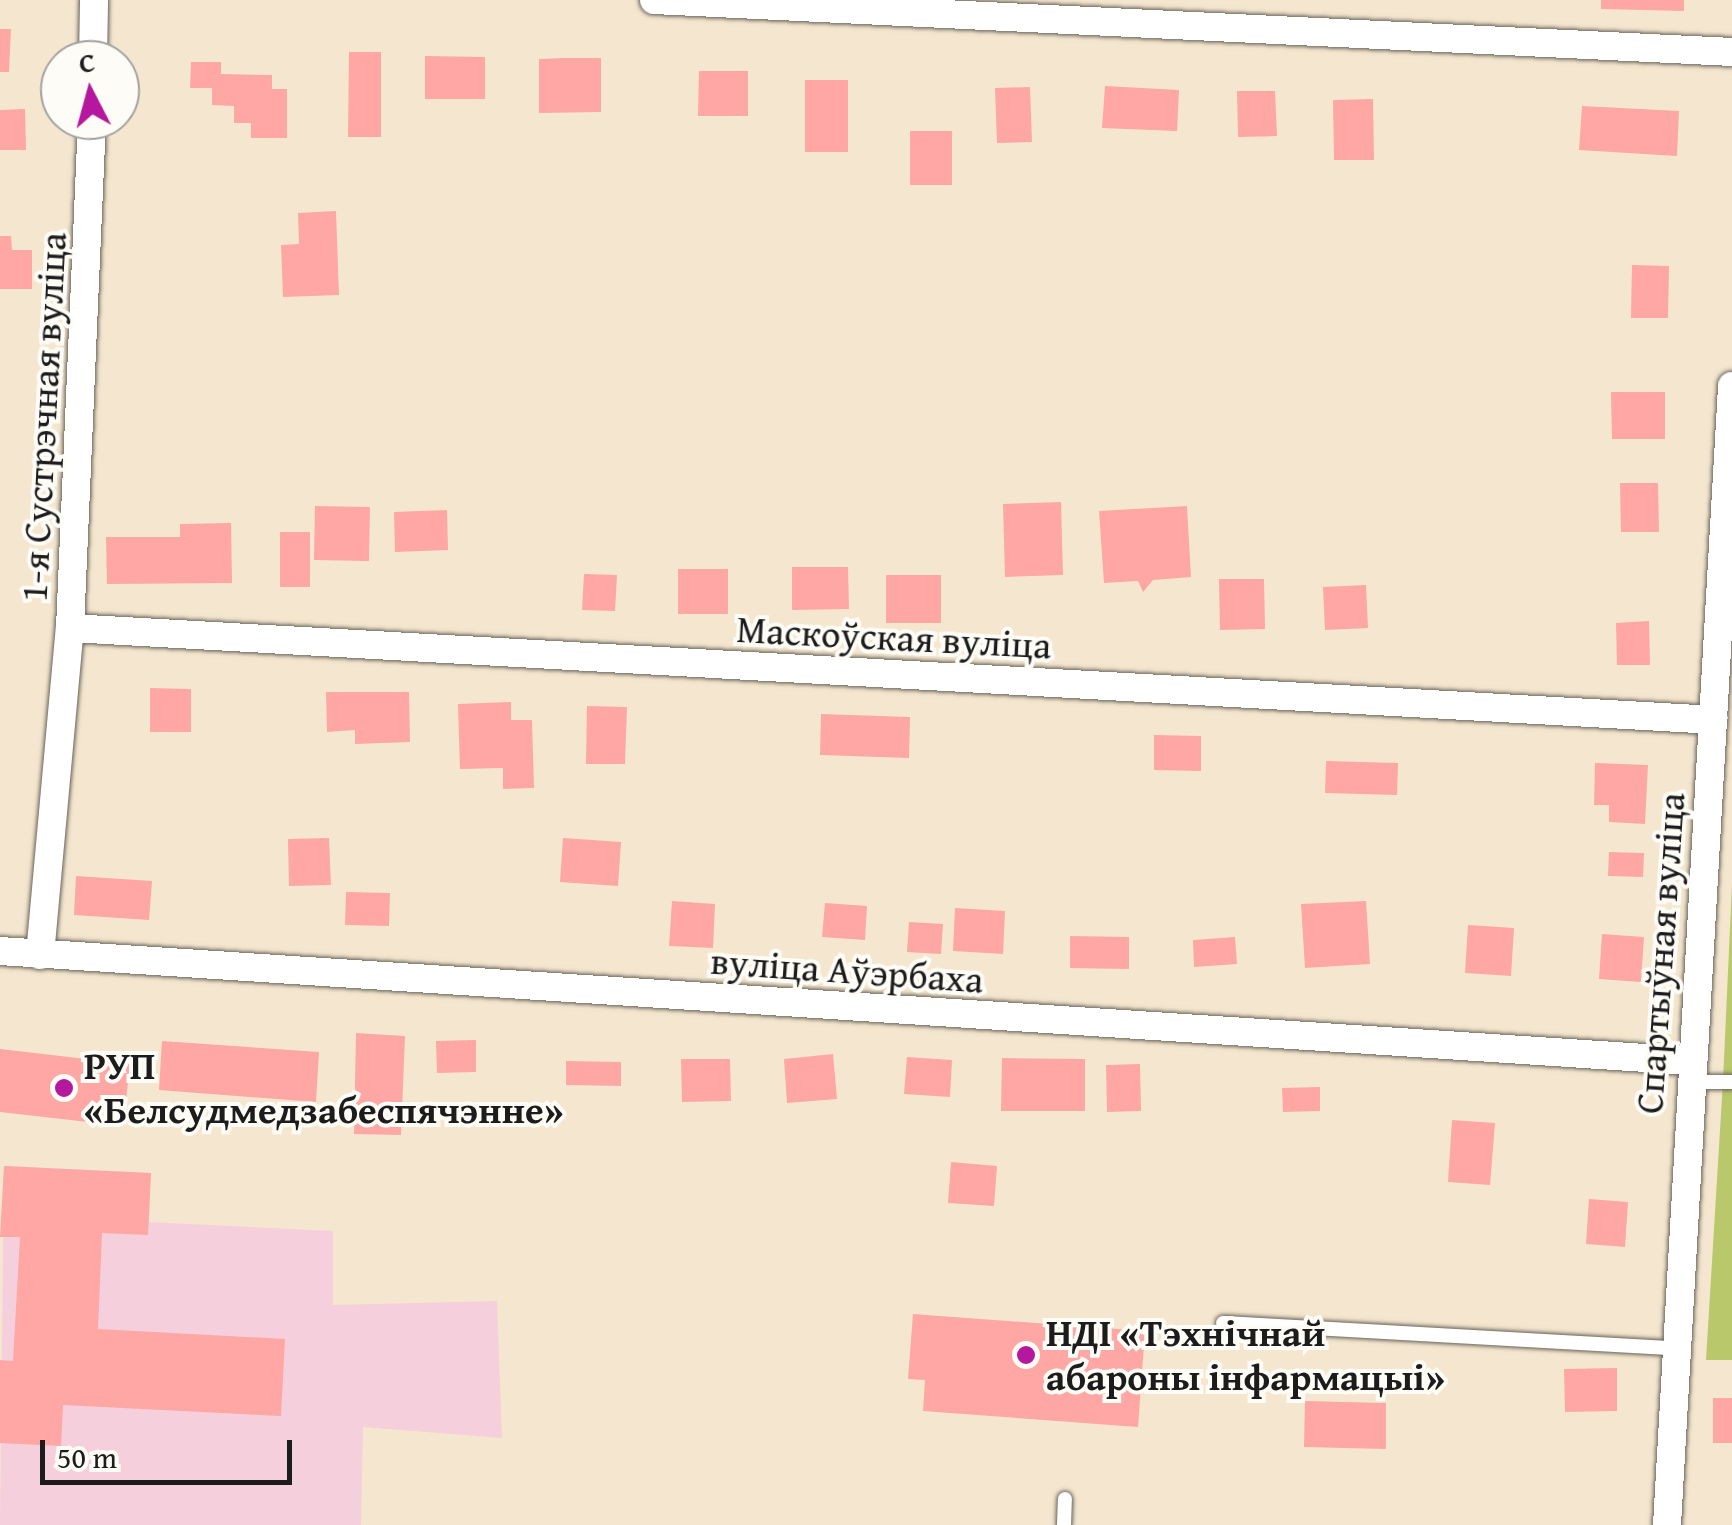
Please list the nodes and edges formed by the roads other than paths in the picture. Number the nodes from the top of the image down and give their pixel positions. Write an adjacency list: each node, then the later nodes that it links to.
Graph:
1 (94, 0): 3 (street)
2 (654, 0): 4 (street)
3 (93, 40)
4 (1732, 52)
5 (91, 140): 7 (street, 1-я Сустрэчная вуліца)
6 (1732, 386): 8 (street, Спартыўная вуліца)
7 (70, 628): 8 (street, Маскоўская вуліца); 10 (street, 1-я Сустрэчная вуліца)
8 (1714, 720): 11 (street, Спартыўная вуліца)
9 (0, 951): 10 (street, вуліца Аўэрбаха)
10 (40, 956): 11 (street, вуліца Аўэрбаха)
11 (1689, 1072): 12 (lane); 14 (street, Спартыўная вуліца)
12 (1732, 1082)
13 (1223, 1322): 14 (lane)
14 (1670, 1348): 17 (street, Спартыўная вуліца)
15 (1065, 1500): 16 (lane)
16 (1064, 1525)
17 (1667, 1525)

